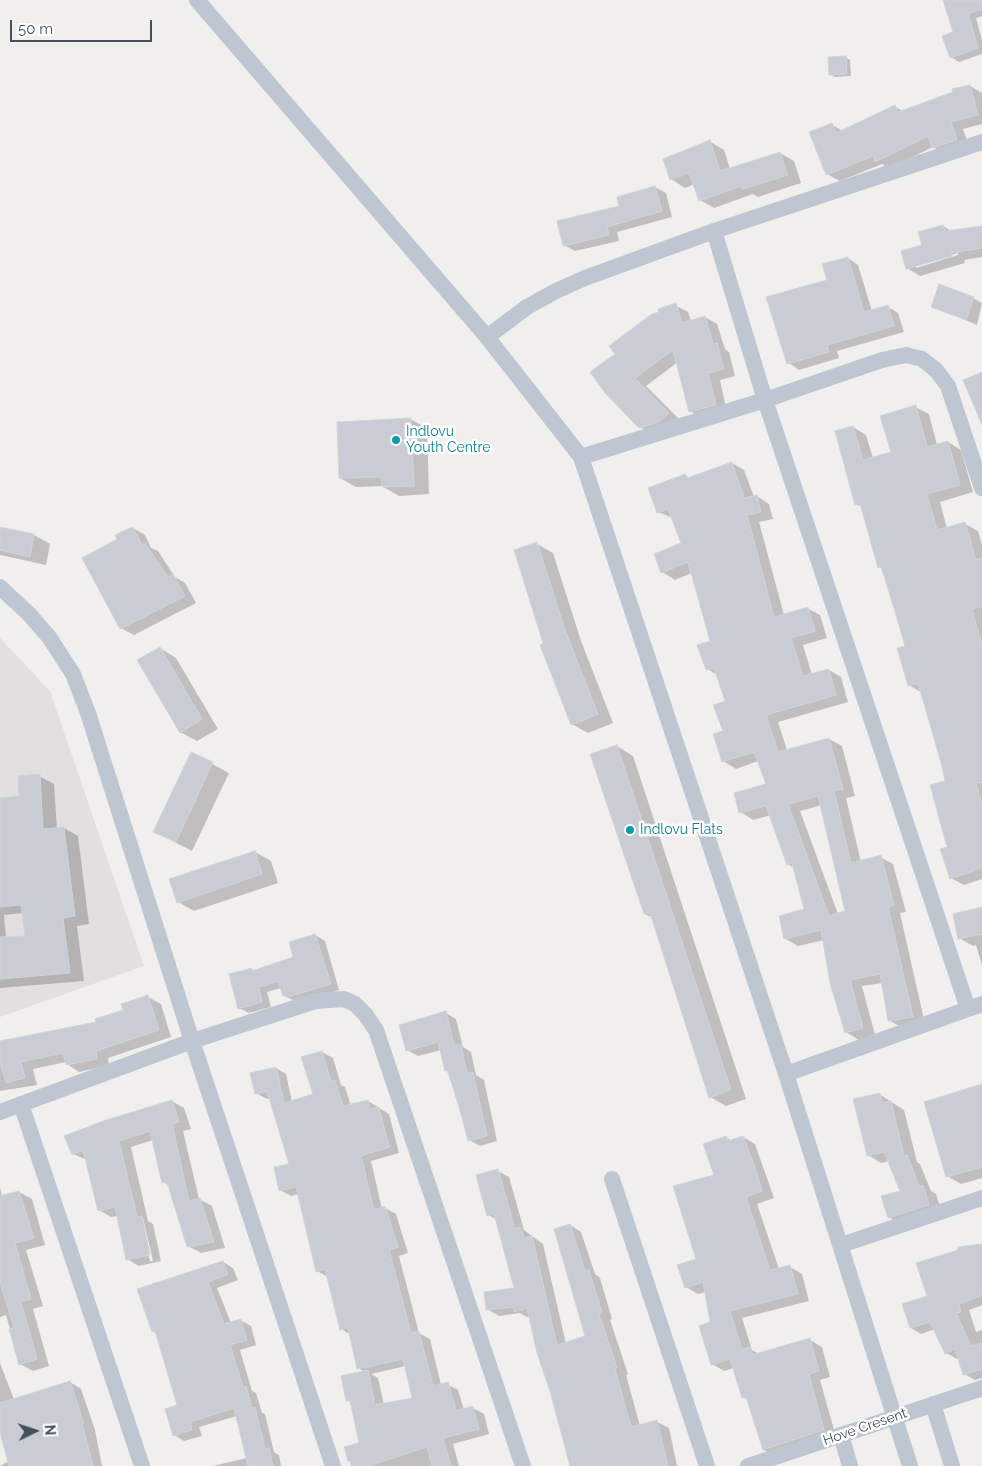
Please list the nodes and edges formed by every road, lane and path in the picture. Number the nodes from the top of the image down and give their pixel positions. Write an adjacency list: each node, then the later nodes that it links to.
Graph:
1 (197, 0): 4 (street)
2 (982, 142): 3 (street)
3 (714, 231): 4 (street); 5 (street)
4 (487, 337): 6 (street)
5 (765, 400): 6 (street); 7 (street); 9 (street)
6 (582, 457): 11 (street)
7 (982, 488)
8 (0, 587): 10 (street)
9 (975, 1007): 11 (street)
10 (192, 1041): 12 (street); 22 (street); 23 (street)
11 (786, 1074): 16 (street)
12 (21, 1104): 13 (street); 21 (street)
13 (0, 1112)
14 (612, 1179): 24 (street)
15 (982, 1198): 16 (street)
16 (841, 1245): 19 (street)
17 (982, 1388): 18 (street, Hove Cresent)
18 (933, 1404): 19 (street, Hove Cresent); 28 (street)
19 (895, 1417): 20 (street, Hove Cresent); 27 (street)
20 (841, 1435): 25 (street, Hove Cresent); 26 (street)
21 (142, 1466)
22 (333, 1466)
23 (523, 1466)
24 (707, 1466)
25 (748, 1466)
26 (850, 1466)
27 (910, 1466)
28 (952, 1466)

